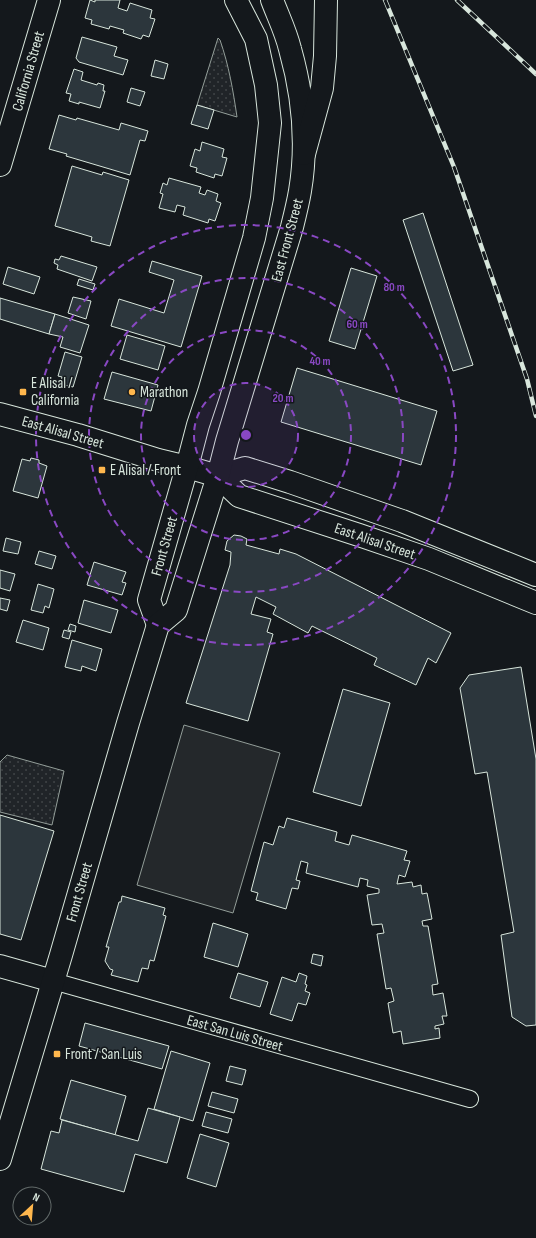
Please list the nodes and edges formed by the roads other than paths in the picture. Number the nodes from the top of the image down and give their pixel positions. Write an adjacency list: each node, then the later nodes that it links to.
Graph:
1 (49, 0): 6 (main road, California Street)
2 (236, 0): 8 (main road)
3 (272, 0): 5 (main road, East Front Street)
4 (326, 0): 5 (main road)
5 (304, 154): 9 (main road, East Front Street)
6 (0, 165)
7 (0, 414): 8 (main road, East Alisal Street)
8 (187, 467): 9 (main road, East Alisal Street); 12 (main road, Front Street)
9 (218, 476): 10 (main road, East Alisal Street); 11 (main road, East Alisal Street); 12 (main road, Front Street)
10 (536, 575)
11 (536, 603)
12 (158, 625): 14 (main road, Front Street)
13 (0, 966): 14 (main road, East San Luis Street)
14 (53, 981): 15 (street, East San Luis Street); 16 (main road, Front Street)
15 (470, 1099)
16 (0, 1159)

